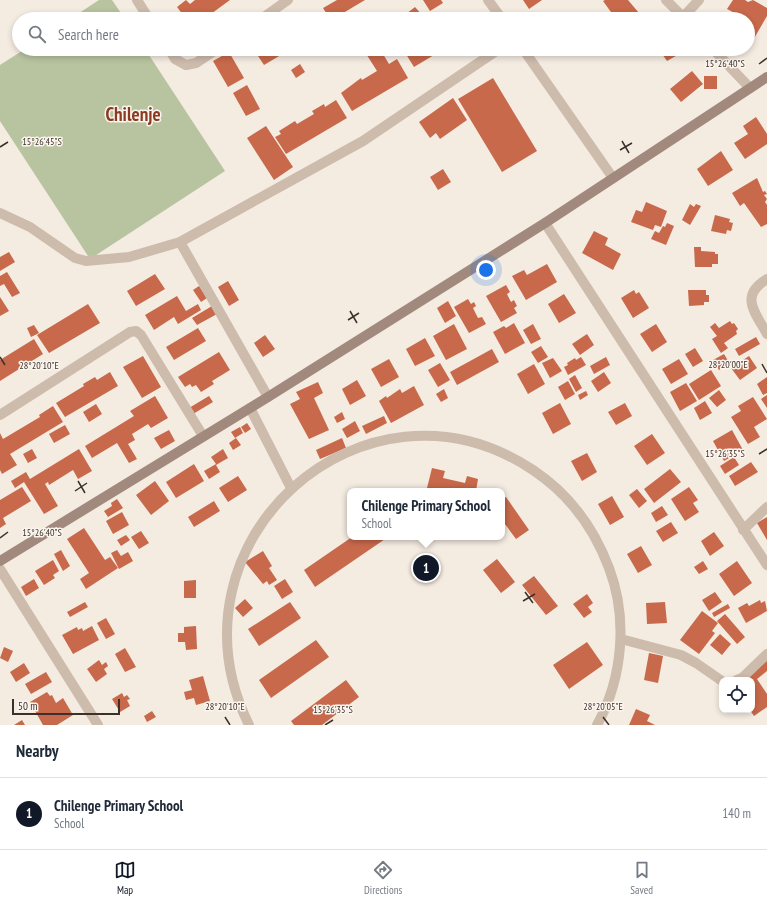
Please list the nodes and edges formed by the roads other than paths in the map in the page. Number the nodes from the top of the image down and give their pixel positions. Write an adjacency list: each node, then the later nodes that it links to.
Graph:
1 (137, 0): 6 (street)
2 (288, 0): 7 (street)
3 (488, 0): 8 (street)
4 (666, 0): 9 (street)
5 (700, 0): 10 (street)
6 (145, 12)
7 (271, 12)
8 (497, 12)
9 (678, 12)
10 (689, 12)
11 (174, 56): 12 (street)
12 (206, 56)
13 (489, 56): 21 (street)
14 (528, 56): 18 (street)
15 (720, 56): 17 (street)
16 (767, 77): 17 (street)
17 (750, 88): 18 (street)
18 (613, 178): 20 (street)
19 (0, 213): 21 (street)
20 (545, 223): 24 (street); 30 (street)
21 (180, 242): 24 (street)
22 (767, 279): 23 (street)
23 (767, 334)
24 (268, 397): 25 (street)
25 (250, 408): 27 (street); 28 (street)
26 (0, 414): 27 (street)
27 (203, 436): 31 (street)
28 (292, 488): 34 (street); 39 (street)
29 (767, 508): 30 (street)
30 (743, 530): 32 (street)
31 (0, 561)
32 (767, 566)
33 (0, 569): 38 (street)
34 (621, 639): 37 (street); 40 (street)
35 (767, 654): 36 (street)
36 (743, 677)
37 (719, 679)
38 (98, 725)
39 (249, 725)
40 (597, 725)

